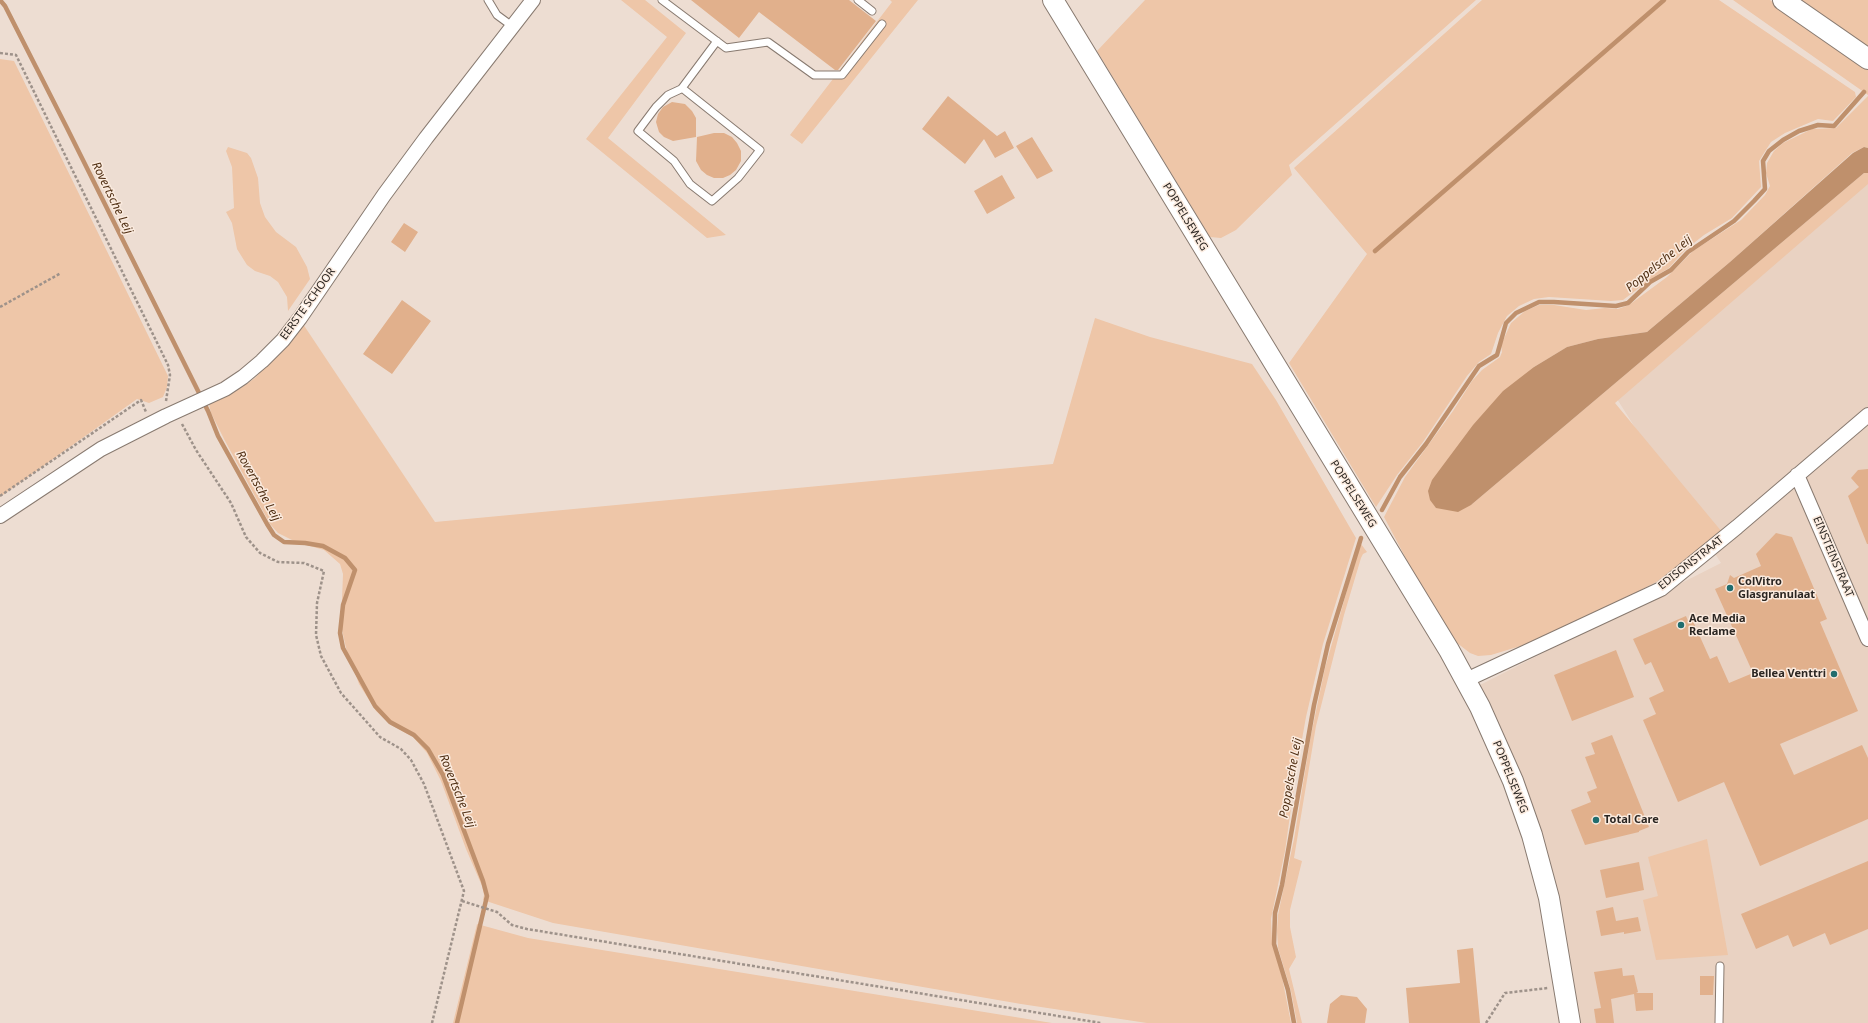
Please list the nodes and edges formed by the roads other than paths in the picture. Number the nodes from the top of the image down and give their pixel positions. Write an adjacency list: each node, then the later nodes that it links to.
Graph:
1 (488, 0): 9 (lane)
2 (533, 0): 9 (street, EERSTE SCHOOR)
3 (662, 0): 10 (lane)
4 (858, 0): 7 (lane)
5 (1053, 0): 17 (street, POPPELSEWEG)
6 (1783, 0): 11 (street)
7 (872, 11)
8 (882, 24): 10 (lane)
9 (512, 26): 15 (street, EERSTE SCHOOR)
10 (717, 41): 12 (lane)
11 (1868, 59)
12 (682, 88): 12 (lane)
13 (1868, 415): 14 (street, EDISONSTRAAT)
14 (1797, 475): 16 (street, EINSTEINSTRAAT); 17 (street, EDISONSTRAAT)
15 (0, 516)
16 (1868, 639)
17 (1466, 680): 19 (street, POPPELSEWEG)
18 (1720, 966): 20 (lane)
19 (1570, 1023)
20 (1719, 1023)

